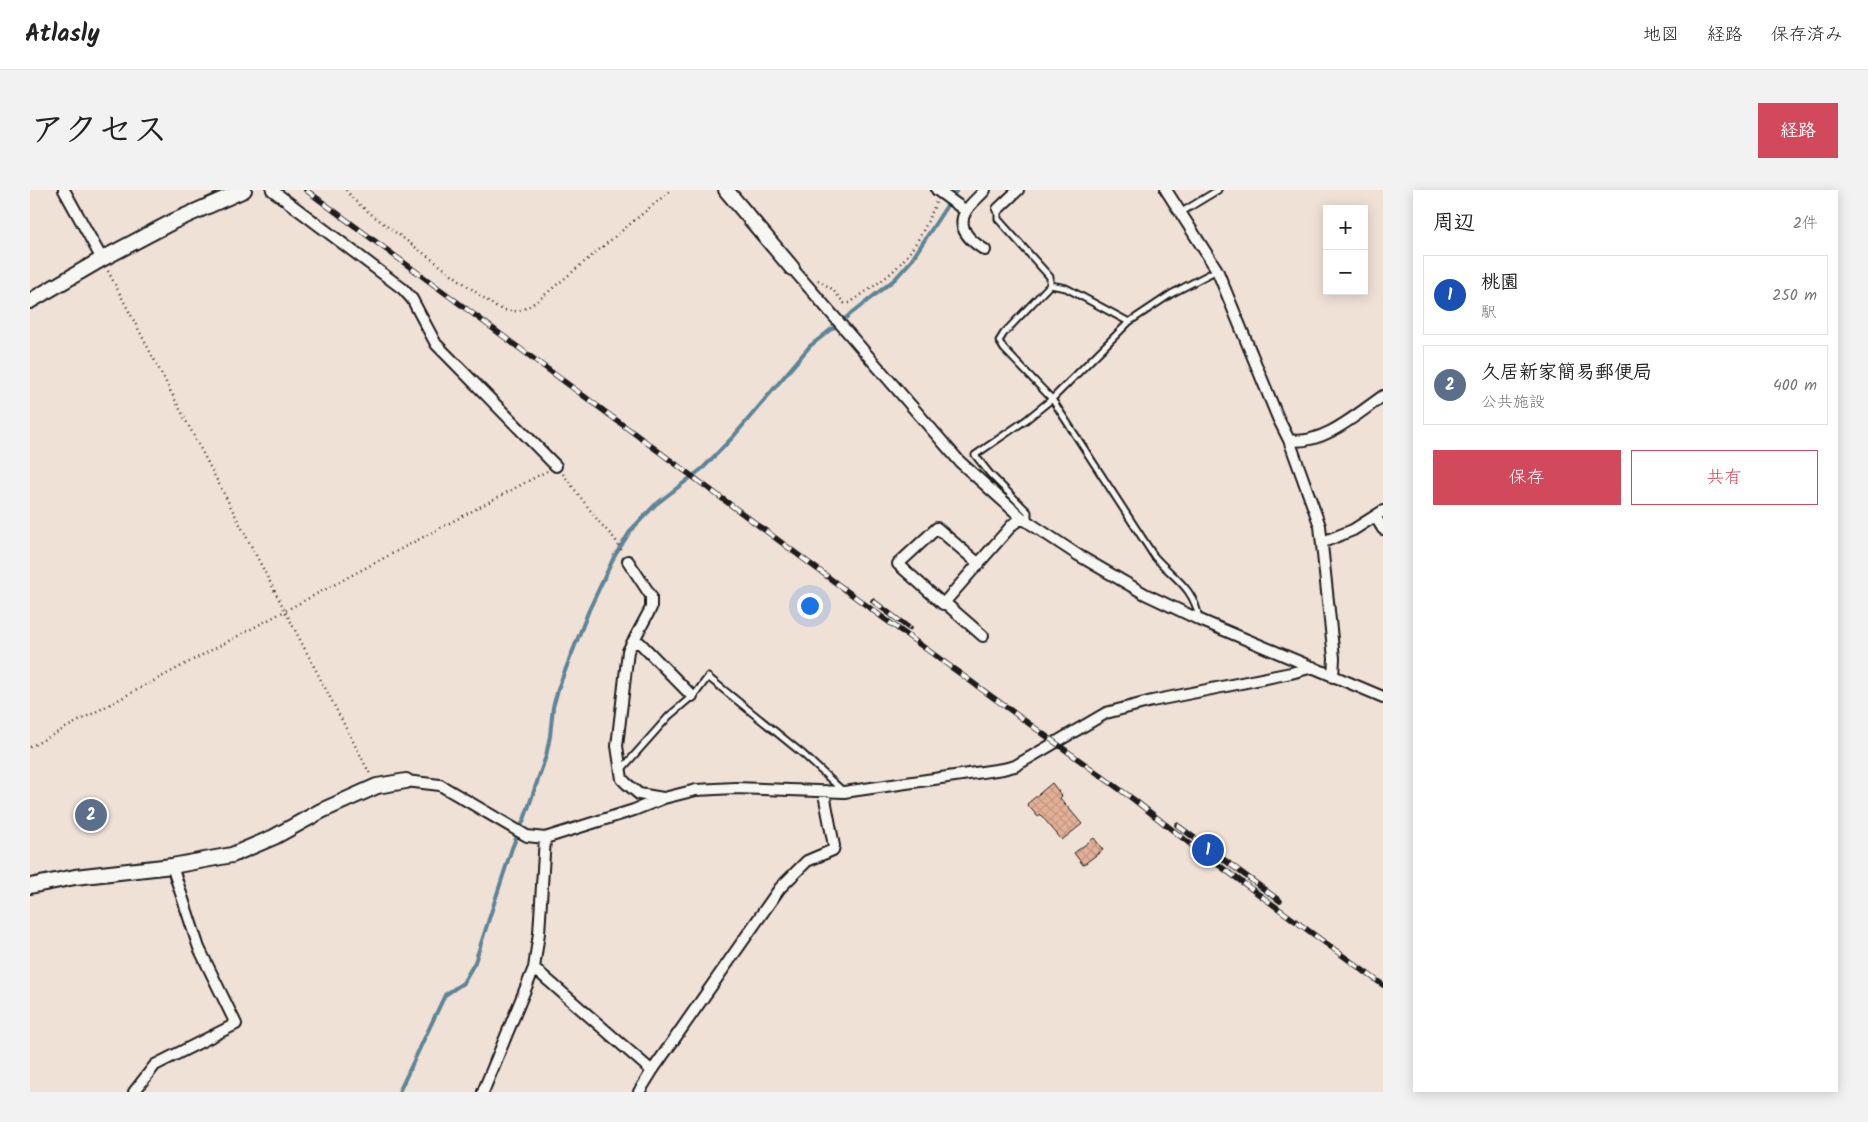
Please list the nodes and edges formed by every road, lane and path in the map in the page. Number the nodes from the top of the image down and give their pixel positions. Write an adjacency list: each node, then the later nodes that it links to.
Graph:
1 (64, 190): 16 (street)
2 (244, 190): 16 (street)
3 (272, 190): 26 (street)
4 (346, 190): 5 (path)
5 (671, 190)
6 (726, 190): 17 (street)
7 (985, 190): 13 (street)
8 (1018, 190): 12 (street)
9 (1166, 190): 14 (street)
10 (1218, 190): 14 (lane)
11 (940, 192): 13 (street); 19 (path)
12 (998, 209): 20 (lane)
13 (964, 210): 15 (street)
14 (1180, 213): 18 (street)
15 (985, 250)
16 (102, 260): 21 (street); 34 (path)
17 (792, 268): 28 (street)
18 (1217, 270): 22 (lane); 25 (street)
19 (817, 280)
20 (1050, 285): 22 (lane); 24 (lane)
21 (30, 301)
22 (1129, 322): 24 (lane)
23 (1383, 396): 25 (street)
24 (1052, 399): 28 (lane); 35 (lane)
25 (1289, 440): 30 (street)
26 (556, 466): 31 (path); 34 (path)
27 (1379, 513): 29 (street); 30 (street)
28 (1025, 520): 32 (street); 35 (street)
29 (1383, 529)
30 (1323, 542): 39 (street)
31 (628, 561): 37 (street)
32 (979, 564): 33 (street); 33 (street)
33 (944, 602): 36 (street)
34 (284, 610): 42 (path); 45 (path)
35 (1200, 620): 38 (street)
36 (983, 636)
37 (632, 643): 40 (street); 43 (street)
38 (1313, 667): 39 (street); 47 (street)
39 (1333, 677): 41 (street)
40 (692, 696): 43 (lane); 47 (lane)
41 (1383, 697)
42 (30, 747)
43 (621, 770): 48 (street)
44 (406, 780): 45 (street); 49 (street)
45 (377, 786): 50 (street)
46 (825, 791): 47 (street); 48 (street); 53 (street)
47 (844, 792)
48 (664, 798): 49 (street)
49 (545, 838): 52 (street)
50 (172, 866): 51 (street); 54 (street)
51 (30, 886)
52 (534, 968): 53 (street); 55 (street)
53 (652, 1071): 56 (street)
54 (134, 1092)
55 (484, 1092)
56 (640, 1092)

